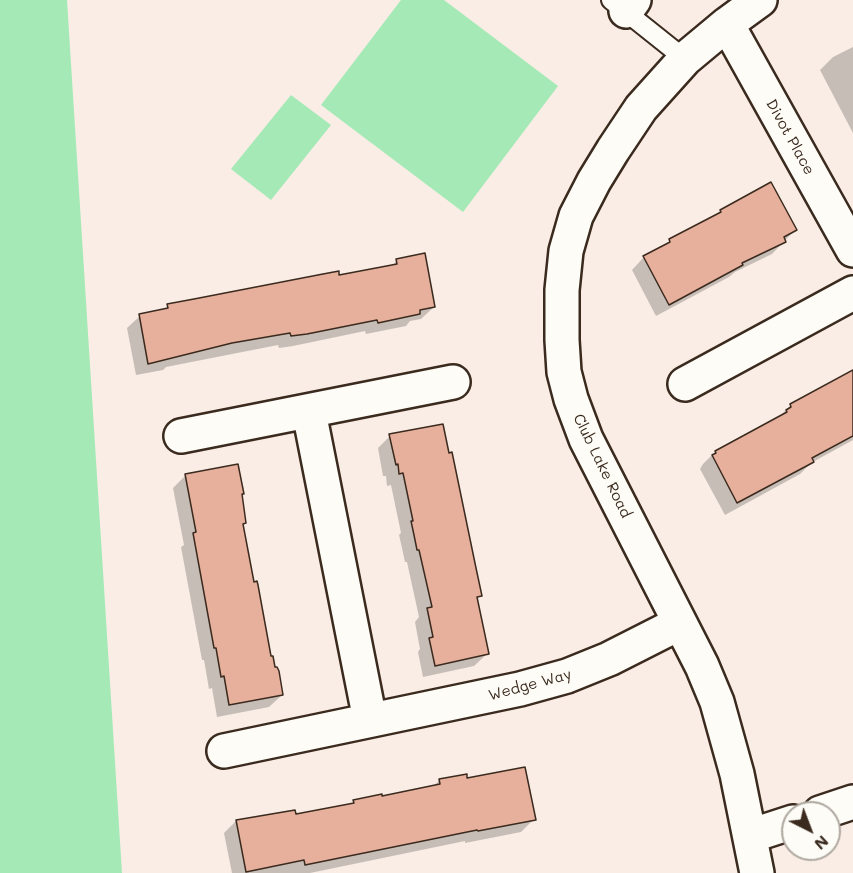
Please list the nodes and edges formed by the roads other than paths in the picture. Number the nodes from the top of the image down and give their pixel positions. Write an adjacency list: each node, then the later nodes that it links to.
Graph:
1 (760, 0): 3 (street, Club Lake Road)
2 (624, 4): 4 (lane)
3 (727, 24): 4 (street, Club Lake Road); 5 (street, Divot Place)
4 (686, 59): 11 (street, Club Lake Road)
5 (853, 250)
6 (853, 293): 8 (street)
7 (453, 382): 9 (street)
8 (684, 384)
9 (309, 412): 10 (street); 12 (street)
10 (180, 436)
11 (680, 623): 12 (street, Wedge Way); 15 (street, Club Lake Road)
12 (370, 720): 13 (street, Wedge Way)
13 (224, 751)
14 (781, 826): 15 (street)
15 (750, 836): 16 (street, Club Lake Road)
16 (757, 873)

